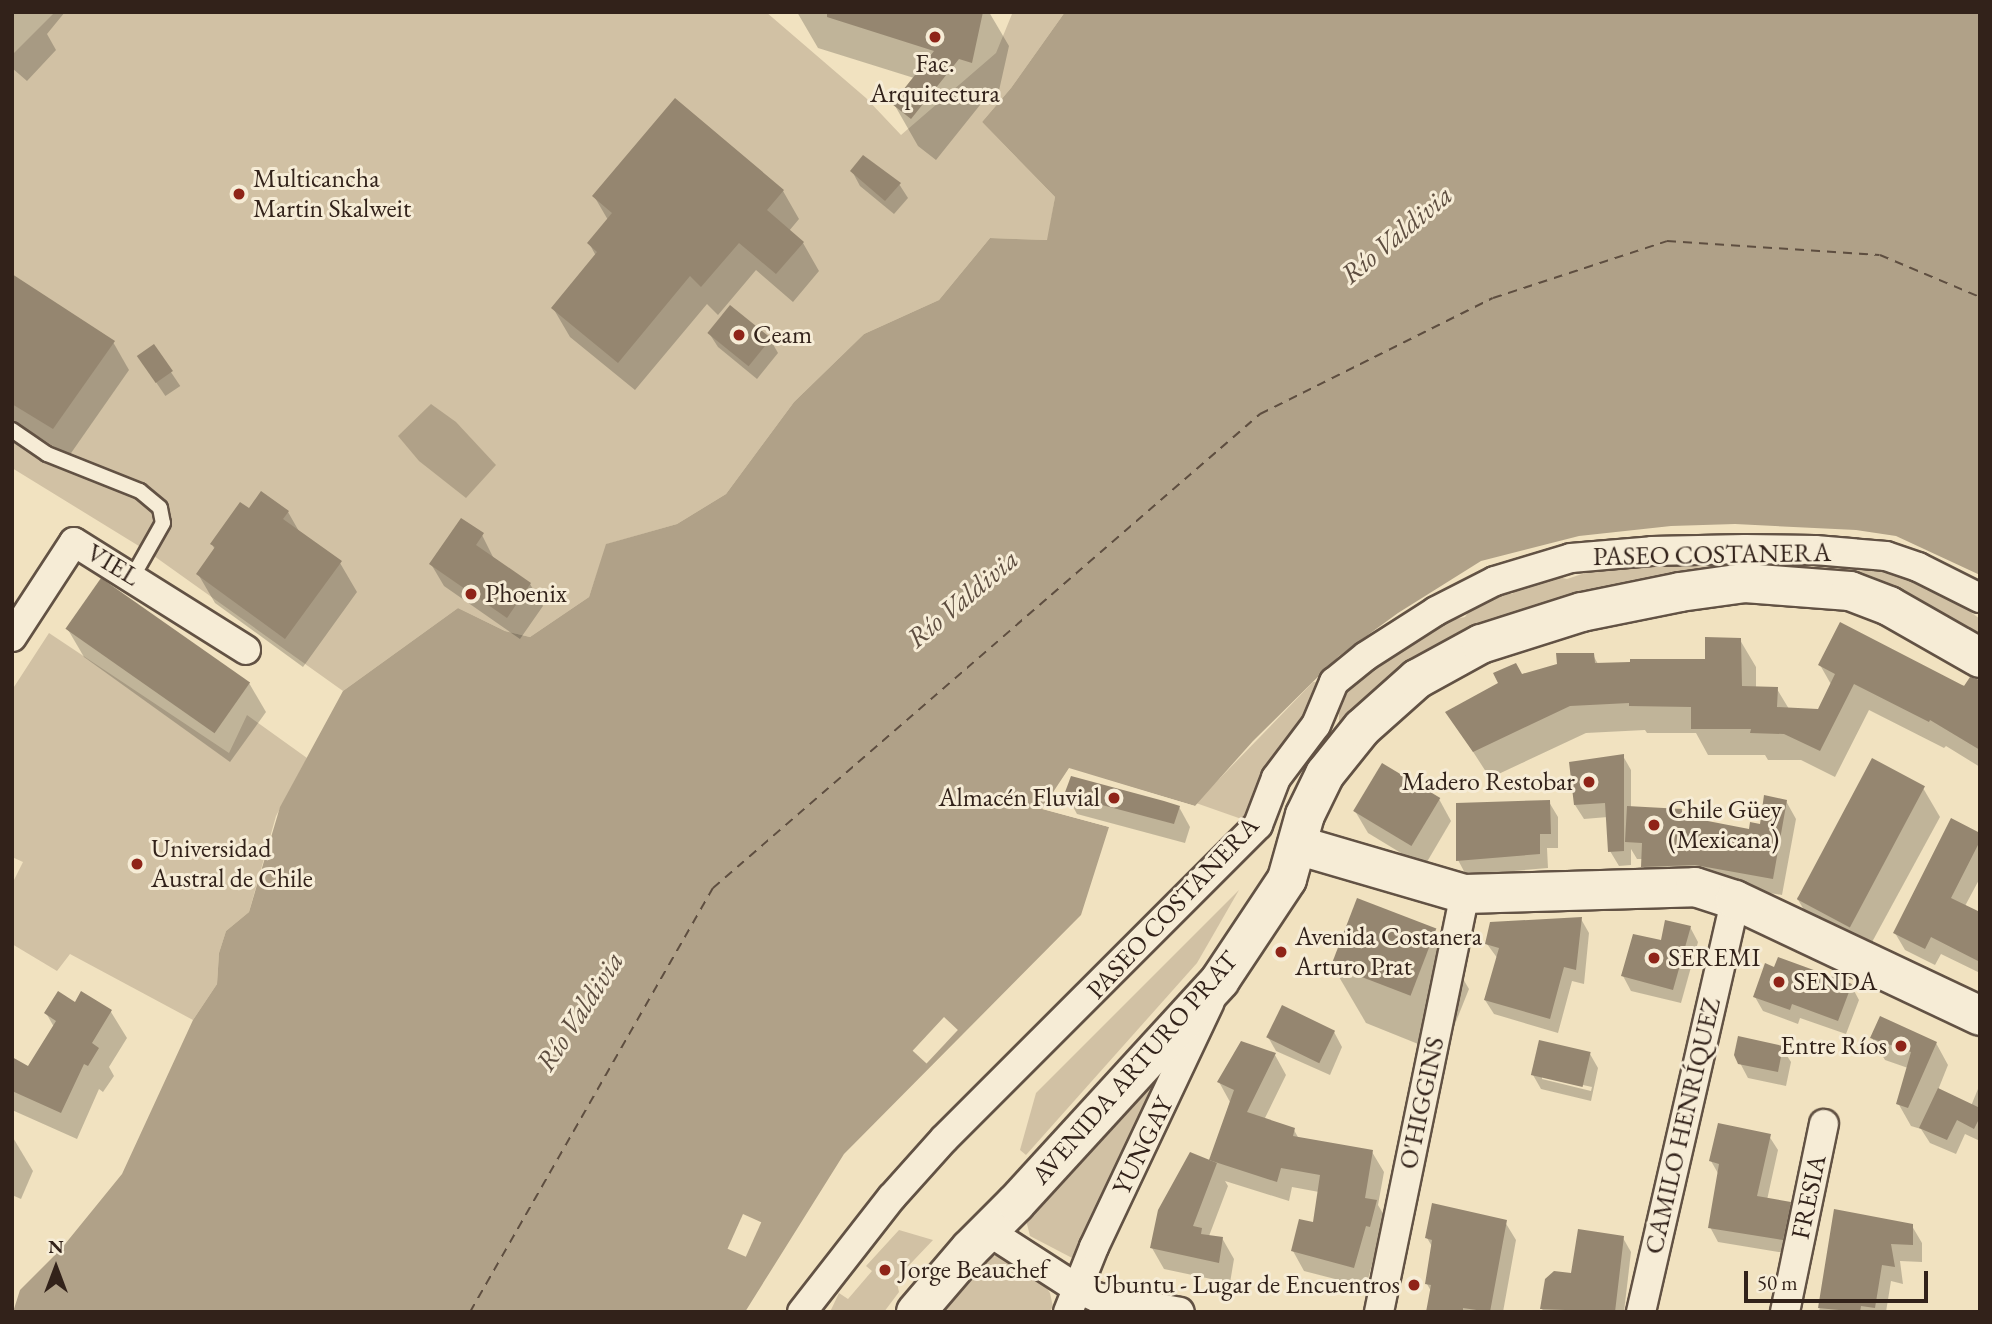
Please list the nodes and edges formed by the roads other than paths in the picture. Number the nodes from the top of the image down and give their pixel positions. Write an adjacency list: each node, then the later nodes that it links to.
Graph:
1 (12, 430): 2 (lane)
2 (133, 576): 4 (street, VIEL); 5 (street, VIEL)
3 (1980, 598): 15 (street, PASEO COSTANERA)
4 (12, 637)
5 (246, 650)
6 (1980, 658): 7 (main road, AVENIDA ARTURO PRAT)
7 (1297, 845): 8 (main road); 10 (main road, AVENIDA ARTURO PRAT)
8 (1465, 894): 9 (main road); 18 (street, O'HIGGINS)
9 (1735, 900): 11 (main road); 19 (street, CAMILO HENRÍQUEZ)
10 (1220, 980): 13 (main road, AVENIDA ARTURO PRAT); 14 (street, YUNGAY)
11 (1980, 1016)
12 (1824, 1124): 20 (street, FRESIA)
13 (988, 1231): 14 (street); 16 (main road, AVENIDA ARTURO PRAT)
14 (1073, 1301): 17 (street)
15 (802, 1312)
16 (916, 1312)
17 (1180, 1312)
18 (1379, 1312)
19 (1641, 1312)
20 (1785, 1312)

